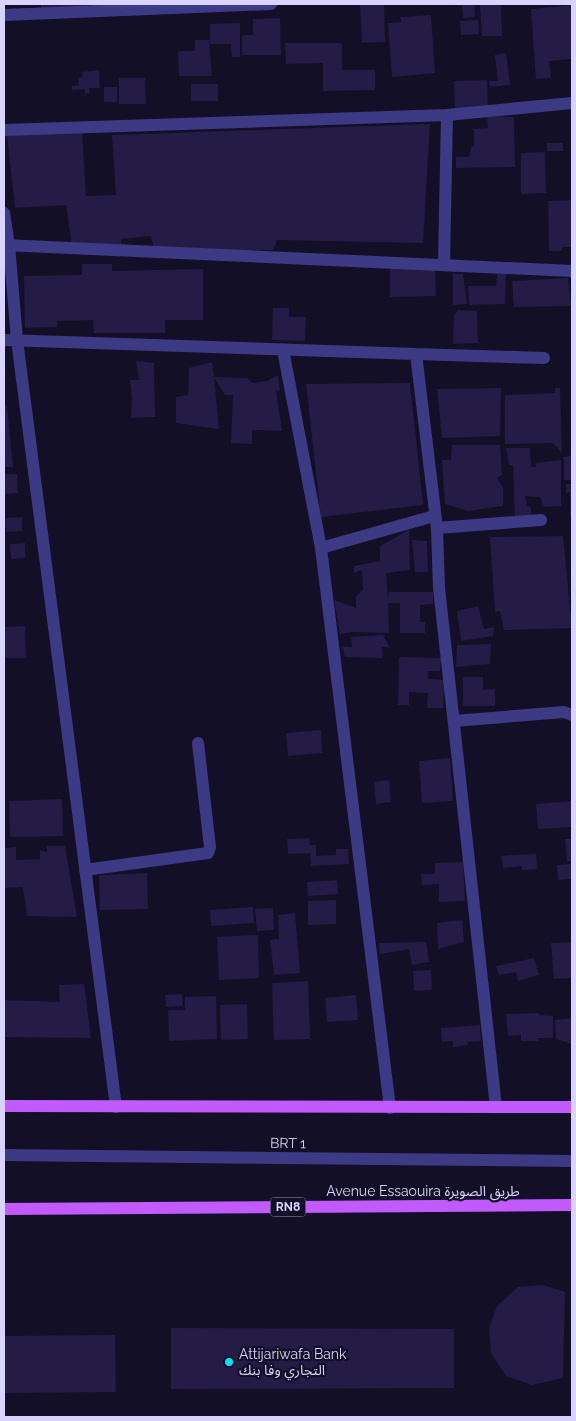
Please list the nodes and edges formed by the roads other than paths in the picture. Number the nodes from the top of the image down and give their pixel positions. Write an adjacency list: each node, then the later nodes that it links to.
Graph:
1 (271, 4): 2 (street)
2 (4, 15)
3 (572, 103): 4 (street)
4 (447, 115): 5 (street); 8 (street)
5 (4, 130)
6 (4, 214): 7 (street)
7 (6, 245): 8 (street); 11 (street)
8 (444, 264): 9 (street)
9 (572, 271)
10 (4, 340): 11 (street)
11 (17, 340): 12 (street); 21 (street)
12 (282, 350): 13 (street); 17 (street)
13 (416, 354): 14 (street); 16 (street)
14 (544, 358)
15 (541, 520): 16 (street)
16 (436, 522): 17 (street); 19 (street)
17 (320, 548): 25 (street)
18 (572, 715): 19 (street)
19 (454, 722): 24 (street)
20 (198, 743): 21 (street)
21 (85, 870): 23 (street)
22 (4, 1106): 23 (main road)
23 (116, 1107): 25 (main road)
24 (496, 1107): 25 (main road); 26 (main road)
25 (390, 1108)
26 (572, 1108)
27 (4, 1155): 28 (street, BRT 1)
28 (572, 1162)
29 (572, 1205): 30 (main road, Avenue Essaouira طريق الصويرة / RN8)
30 (4, 1209)

